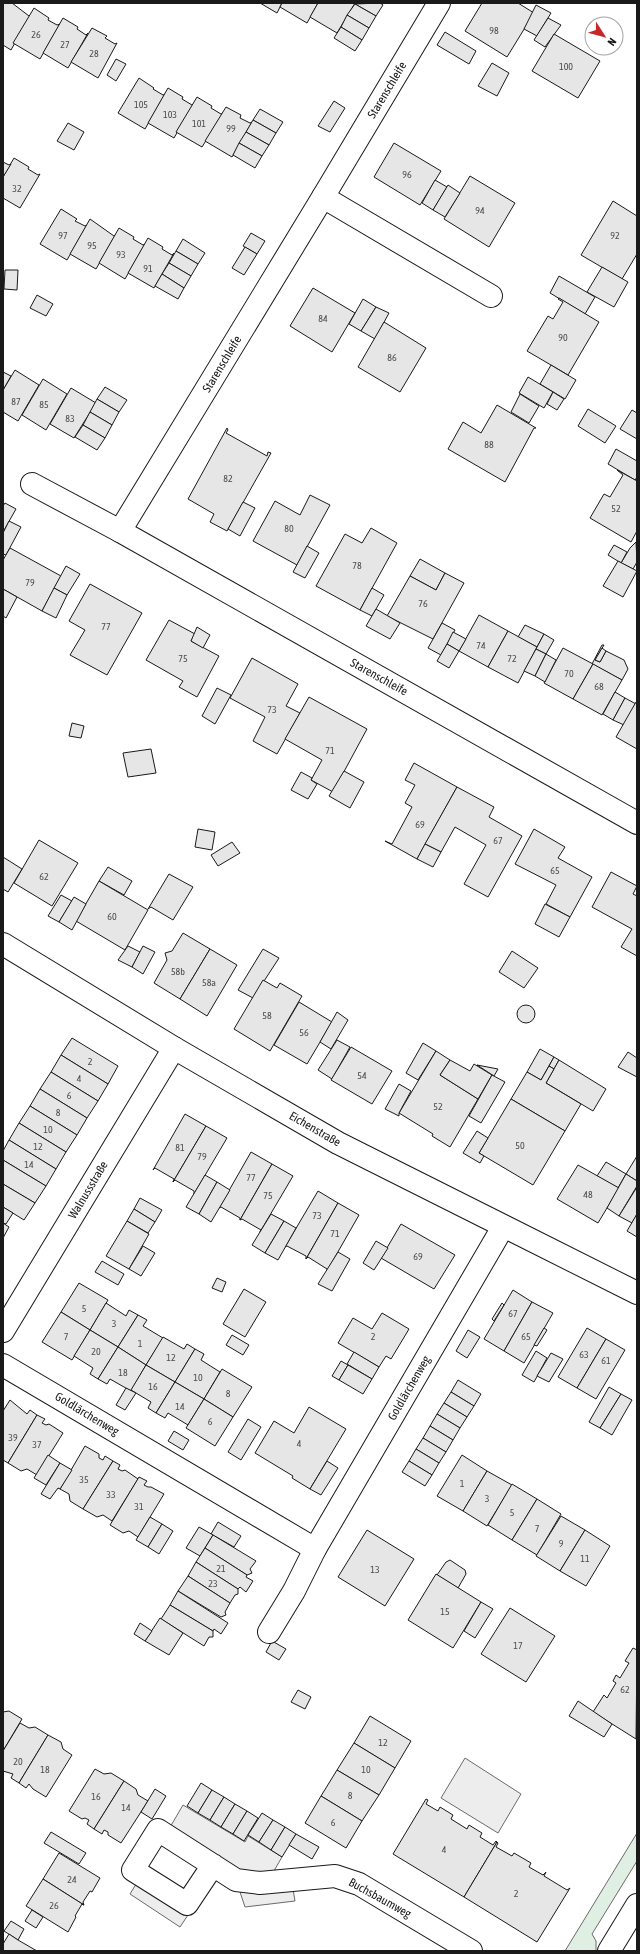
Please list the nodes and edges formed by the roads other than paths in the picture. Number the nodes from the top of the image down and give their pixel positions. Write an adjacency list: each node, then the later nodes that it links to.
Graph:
1 (439, 3): 2 (street, Starenschleife)
2 (323, 197): 3 (street); 5 (street, Starenschleife)
3 (490, 296)
4 (32, 484): 5 (street, Starenschleife)
5 (120, 531): 6 (street, Starenschleife)
6 (637, 823)
7 (3, 944): 8 (street, Eichenstraße)
8 (174, 1048): 9 (street, Eichenstraße); 11 (street, Walnussstraße)
9 (503, 1227): 10 (street, Eichenstraße); 13 (street, Goldlärchenweg)
10 (637, 1293)
11 (3, 1332)
12 (3, 1365): 13 (street, Goldlärchenweg)
13 (315, 1549): 14 (street, Goldlärchenweg)
14 (269, 1632)
15 (213, 1865): 17 (street, Buchsbaumweg)
16 (637, 1905): 18 (street)
17 (471, 1951)
18 (609, 1951)

